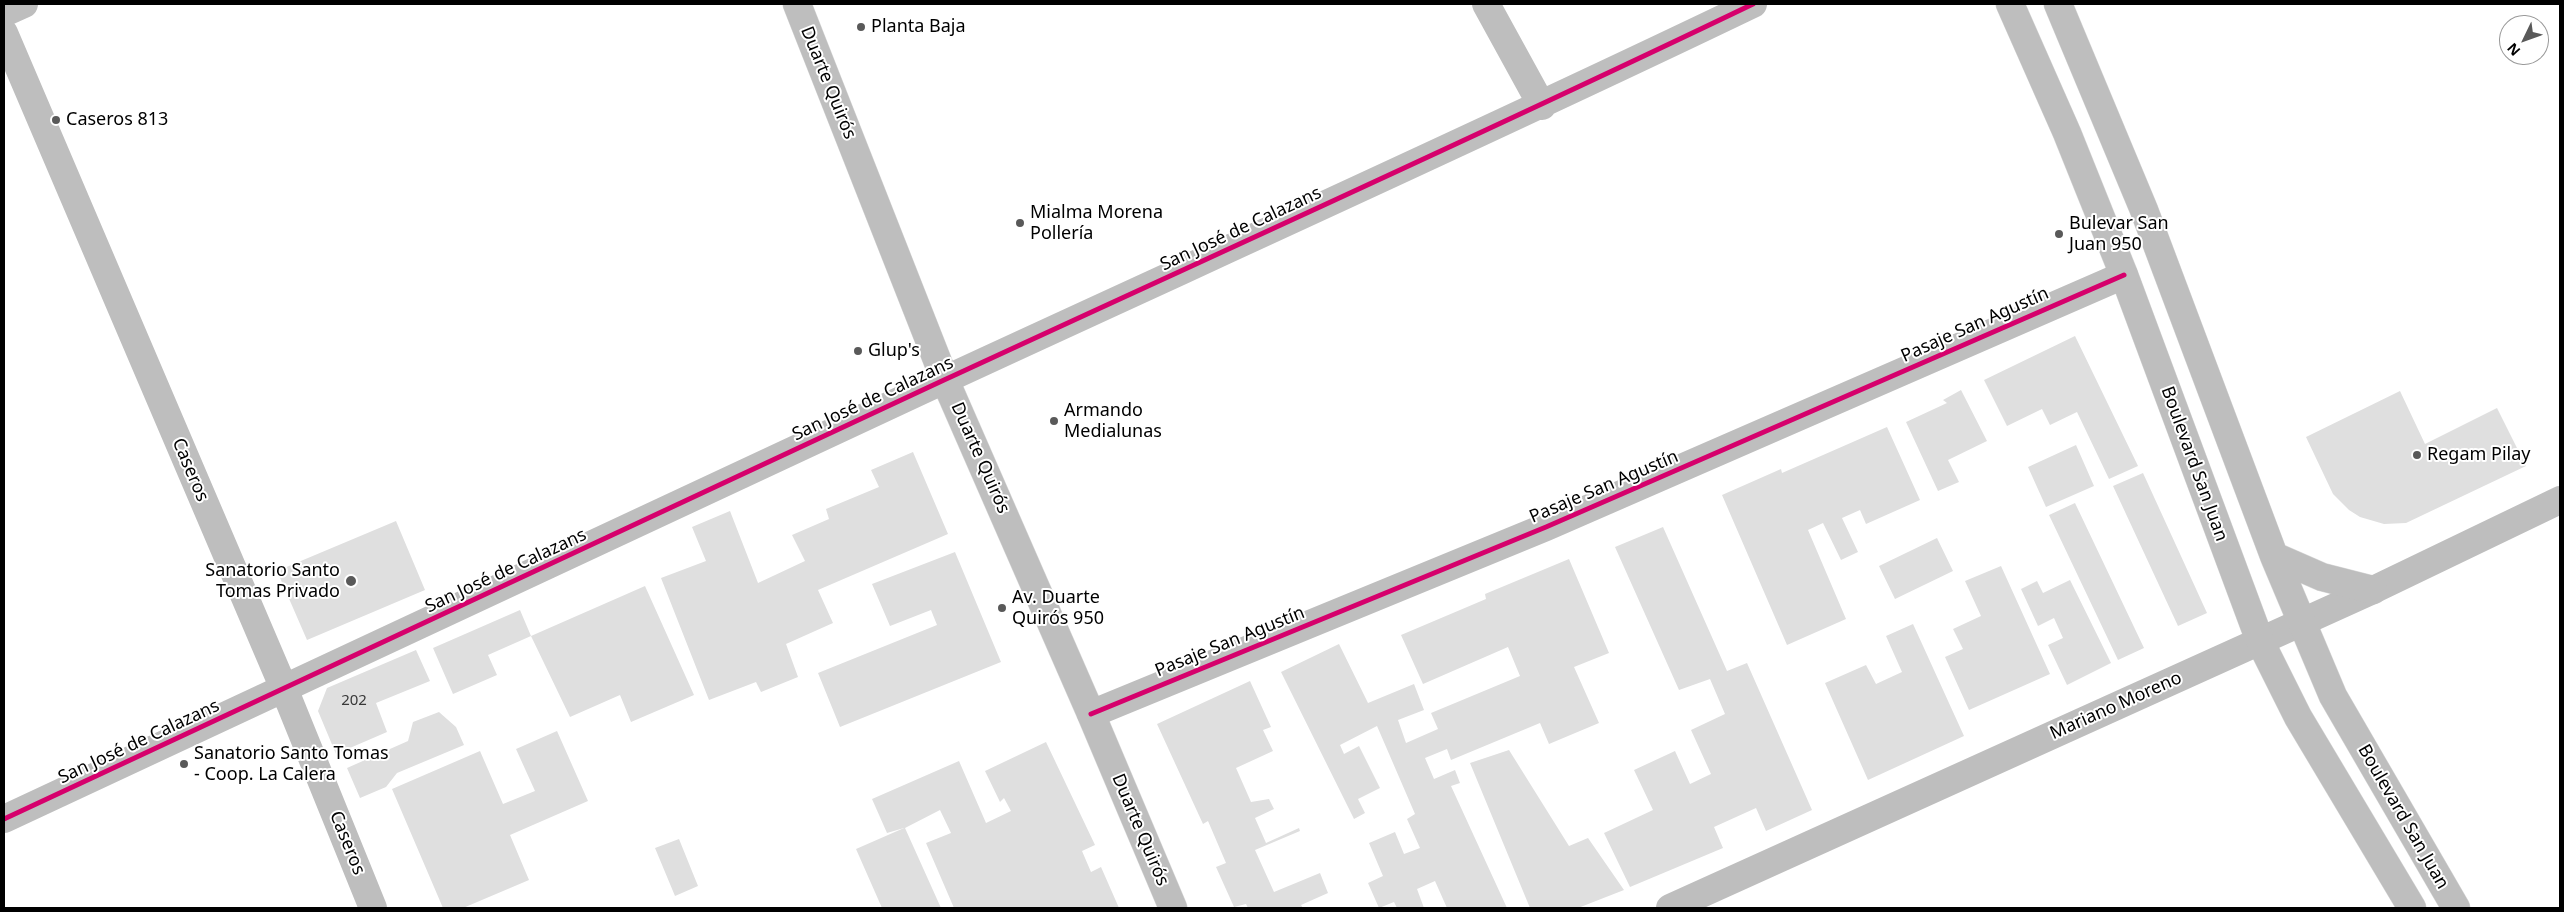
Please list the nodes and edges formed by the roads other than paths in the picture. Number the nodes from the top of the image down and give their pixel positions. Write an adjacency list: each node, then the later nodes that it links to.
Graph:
1 (24, 4): 7 (street)
2 (797, 4): 11 (street, Duarte Quirós)
3 (1486, 4): 9 (street)
4 (1754, 4): 9 (street, San José de Calazans)
5 (2010, 4): 10 (street, Boulevard San Juan)
6 (2058, 4): 13 (street, Boulevard San Juan)
7 (4, 13)
8 (4, 33): 17 (street, Caseros)
9 (1542, 106): 11 (street, San José de Calazans)
10 (2124, 275): 16 (street, Boulevard San Juan); 18 (street, Pasaje San Agustín)
11 (945, 380): 17 (street, San José de Calazans); 18 (street, Duarte Quirós)
12 (2560, 500): 14 (street, Mariano Moreno)
13 (2274, 556): 14 (street); 15 (street, Boulevard San Juan)
14 (2373, 590): 15 (street, Mariano Moreno)
15 (2301, 623): 16 (street, Mariano Moreno); 24 (street, Boulevard San Juan)
16 (2260, 641): 22 (street, Mariano Moreno); 23 (street, Boulevard San Juan)
17 (285, 691): 19 (street, San José de Calazans); 20 (street, Caseros)
18 (1091, 714): 21 (street, Duarte Quirós)
19 (4, 819)
20 (373, 908)
21 (1173, 908)
22 (1670, 908)
23 (2412, 908)
24 (2456, 908)

